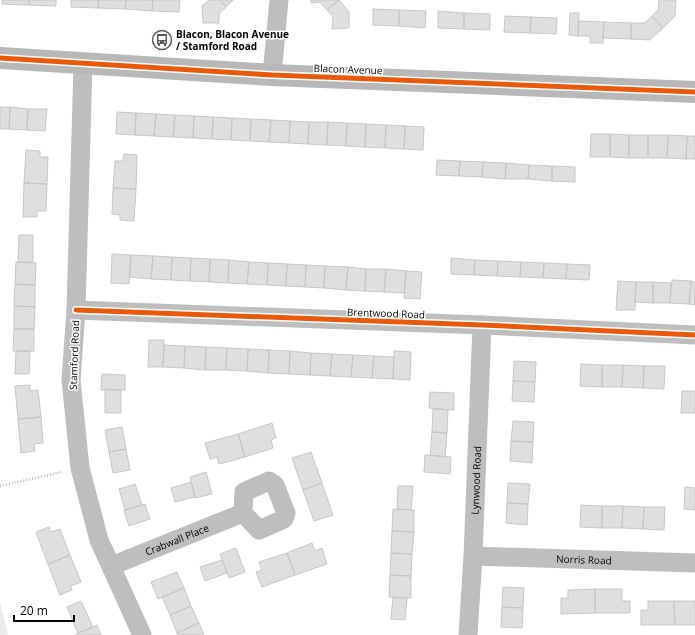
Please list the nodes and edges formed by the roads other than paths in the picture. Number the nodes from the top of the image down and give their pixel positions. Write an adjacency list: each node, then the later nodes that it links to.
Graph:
1 (279, 0): 4 (street)
2 (0, 58): 3 (street, Blacon Avenue)
3 (83, 64): 4 (street, Blacon Avenue); 6 (street, Stamford Road)
4 (272, 75): 5 (street, Blacon Avenue)
5 (695, 92)
6 (76, 310): 7 (street, Brentwood Road); 12 (street, Stamford Road)
7 (482, 325): 8 (street, Brentwood Road); 10 (street, Lynwood Road)
8 (695, 335)
9 (244, 513): 12 (street, Crabwall Place)
10 (472, 556): 11 (street, Norris Road); 14 (street, Lynwood Road)
11 (695, 563)
12 (111, 566): 13 (street, Stamford Road)
13 (142, 635)
14 (468, 635)

